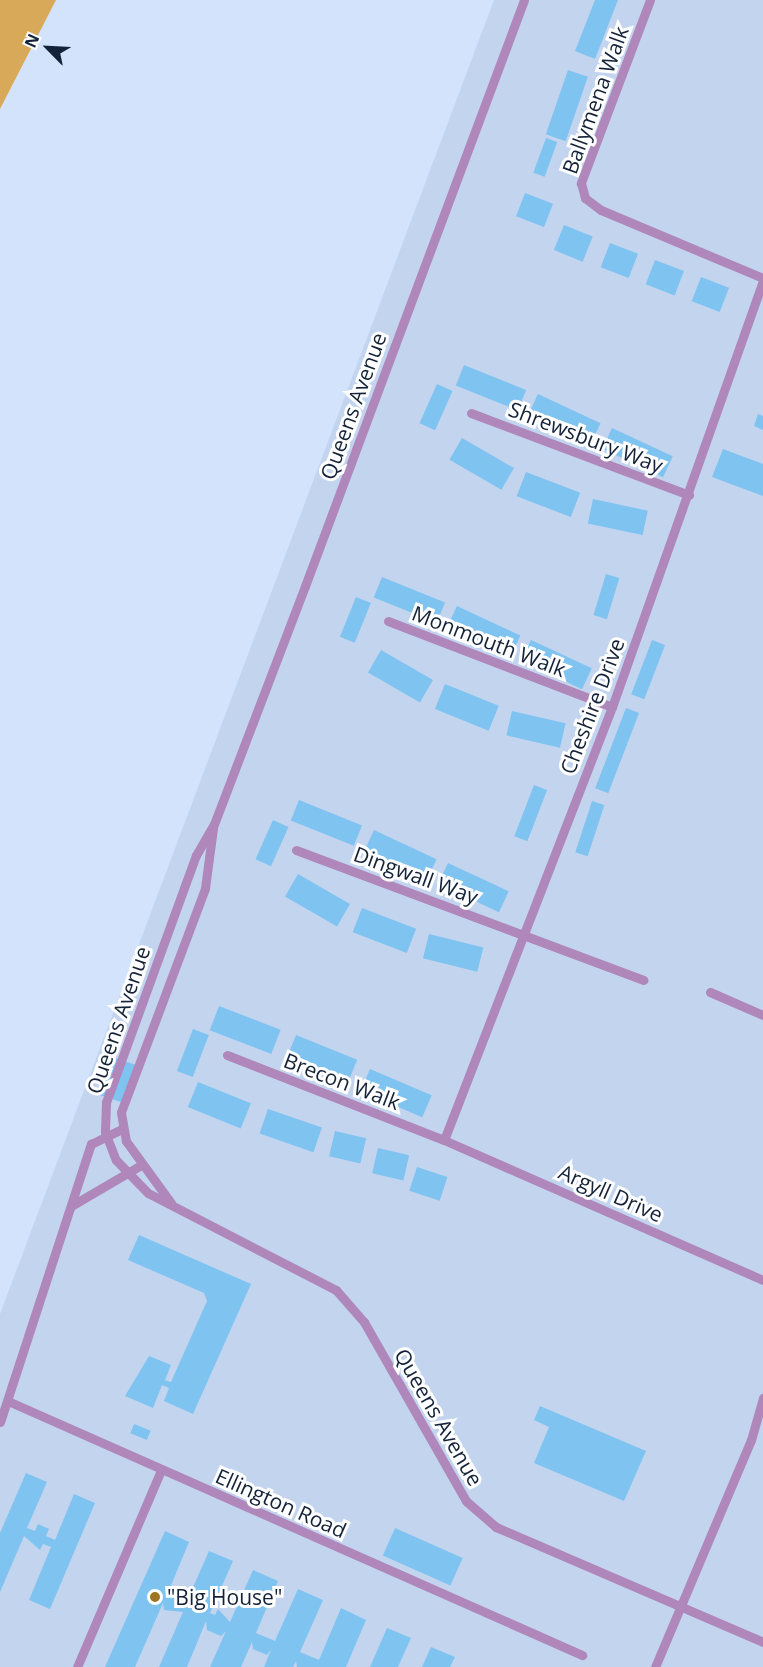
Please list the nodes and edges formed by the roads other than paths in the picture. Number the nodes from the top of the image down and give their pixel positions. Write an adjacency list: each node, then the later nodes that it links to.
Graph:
1 (524, 0): 8 (lane, Queens Avenue)
2 (650, 0): 3 (lane, Ballymena Walk)
3 (763, 280): 5 (lane, Cheshire Drive)
4 (471, 413): 5 (lane, Shrewsbury Way)
5 (689, 495): 7 (lane, Cheshire Drive)
6 (388, 621): 7 (lane, Monmouth Walk)
7 (612, 707): 10 (lane, Cheshire Drive)
8 (214, 824): 15 (lane, Queens Avenue); 16 (lane, Queens Avenue)
9 (296, 850): 10 (lane, Dingwall Way)
10 (524, 934): 11 (lane, Dingwall Way); 17 (lane, Cheshire Drive)
11 (644, 980)
12 (710, 992): 13 (lane)
13 (763, 1015)
14 (227, 1055): 17 (lane, Brecon Walk)
15 (122, 1129): 16 (lane); 18 (lane, Queens Avenue)
16 (106, 1134): 19 (lane, Queens Avenue); 20 (lane)
17 (444, 1140): 22 (lane, Argyll Drive)
18 (141, 1165): 19 (lane); 21 (lane, Queens Avenue)
19 (125, 1173): 20 (lane); 21 (lane, Queens Avenue)
20 (71, 1206): 24 (lane)
21 (174, 1207): 27 (lane, Queens Avenue)
22 (763, 1280)
23 (763, 1398): 27 (lane)
24 (8, 1401): 25 (lane); 26 (lane, Ellington Road)
25 (0, 1422)
26 (161, 1470): 29 (lane, Ellington Road); 30 (lane)
27 (682, 1606): 28 (lane, Queens Avenue); 31 (lane)
28 (763, 1642)
29 (582, 1655)
30 (77, 1667)
31 (655, 1667)

